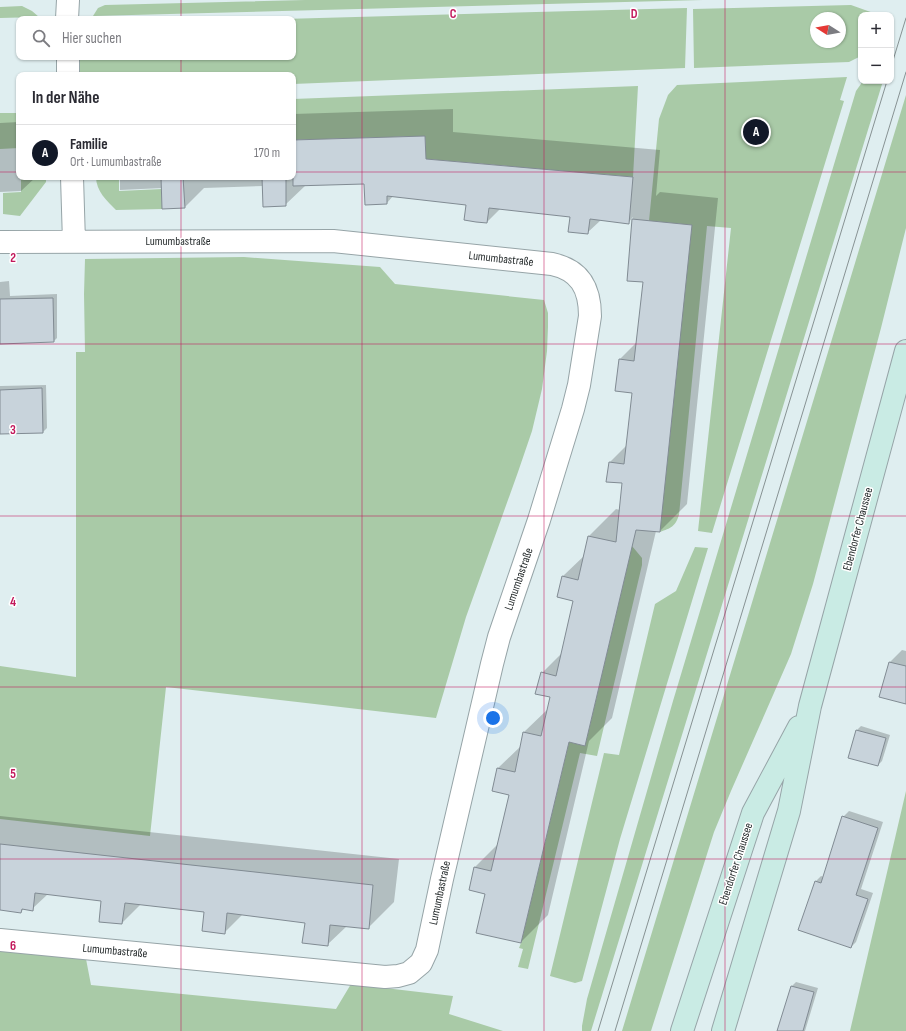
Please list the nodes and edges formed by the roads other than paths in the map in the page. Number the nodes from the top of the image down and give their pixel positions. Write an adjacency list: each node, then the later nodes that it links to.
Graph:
1 (68, 0): 2 (street)
2 (68, 16)
3 (68, 60): 4 (street)
4 (68, 72)
5 (72, 180): 7 (street)
6 (0, 242): 7 (street, Lumumbastraße)
7 (74, 242): 10 (street, Lumumbastraße)
8 (906, 351): 9 (main road, Ebendorfer Chaussee)
9 (810, 706): 11 (main road, Ebendorfer Chaussee); 12 (main road, Ebendorfer Chaussee)
10 (0, 940)
11 (682, 1031)
12 (723, 1031)

